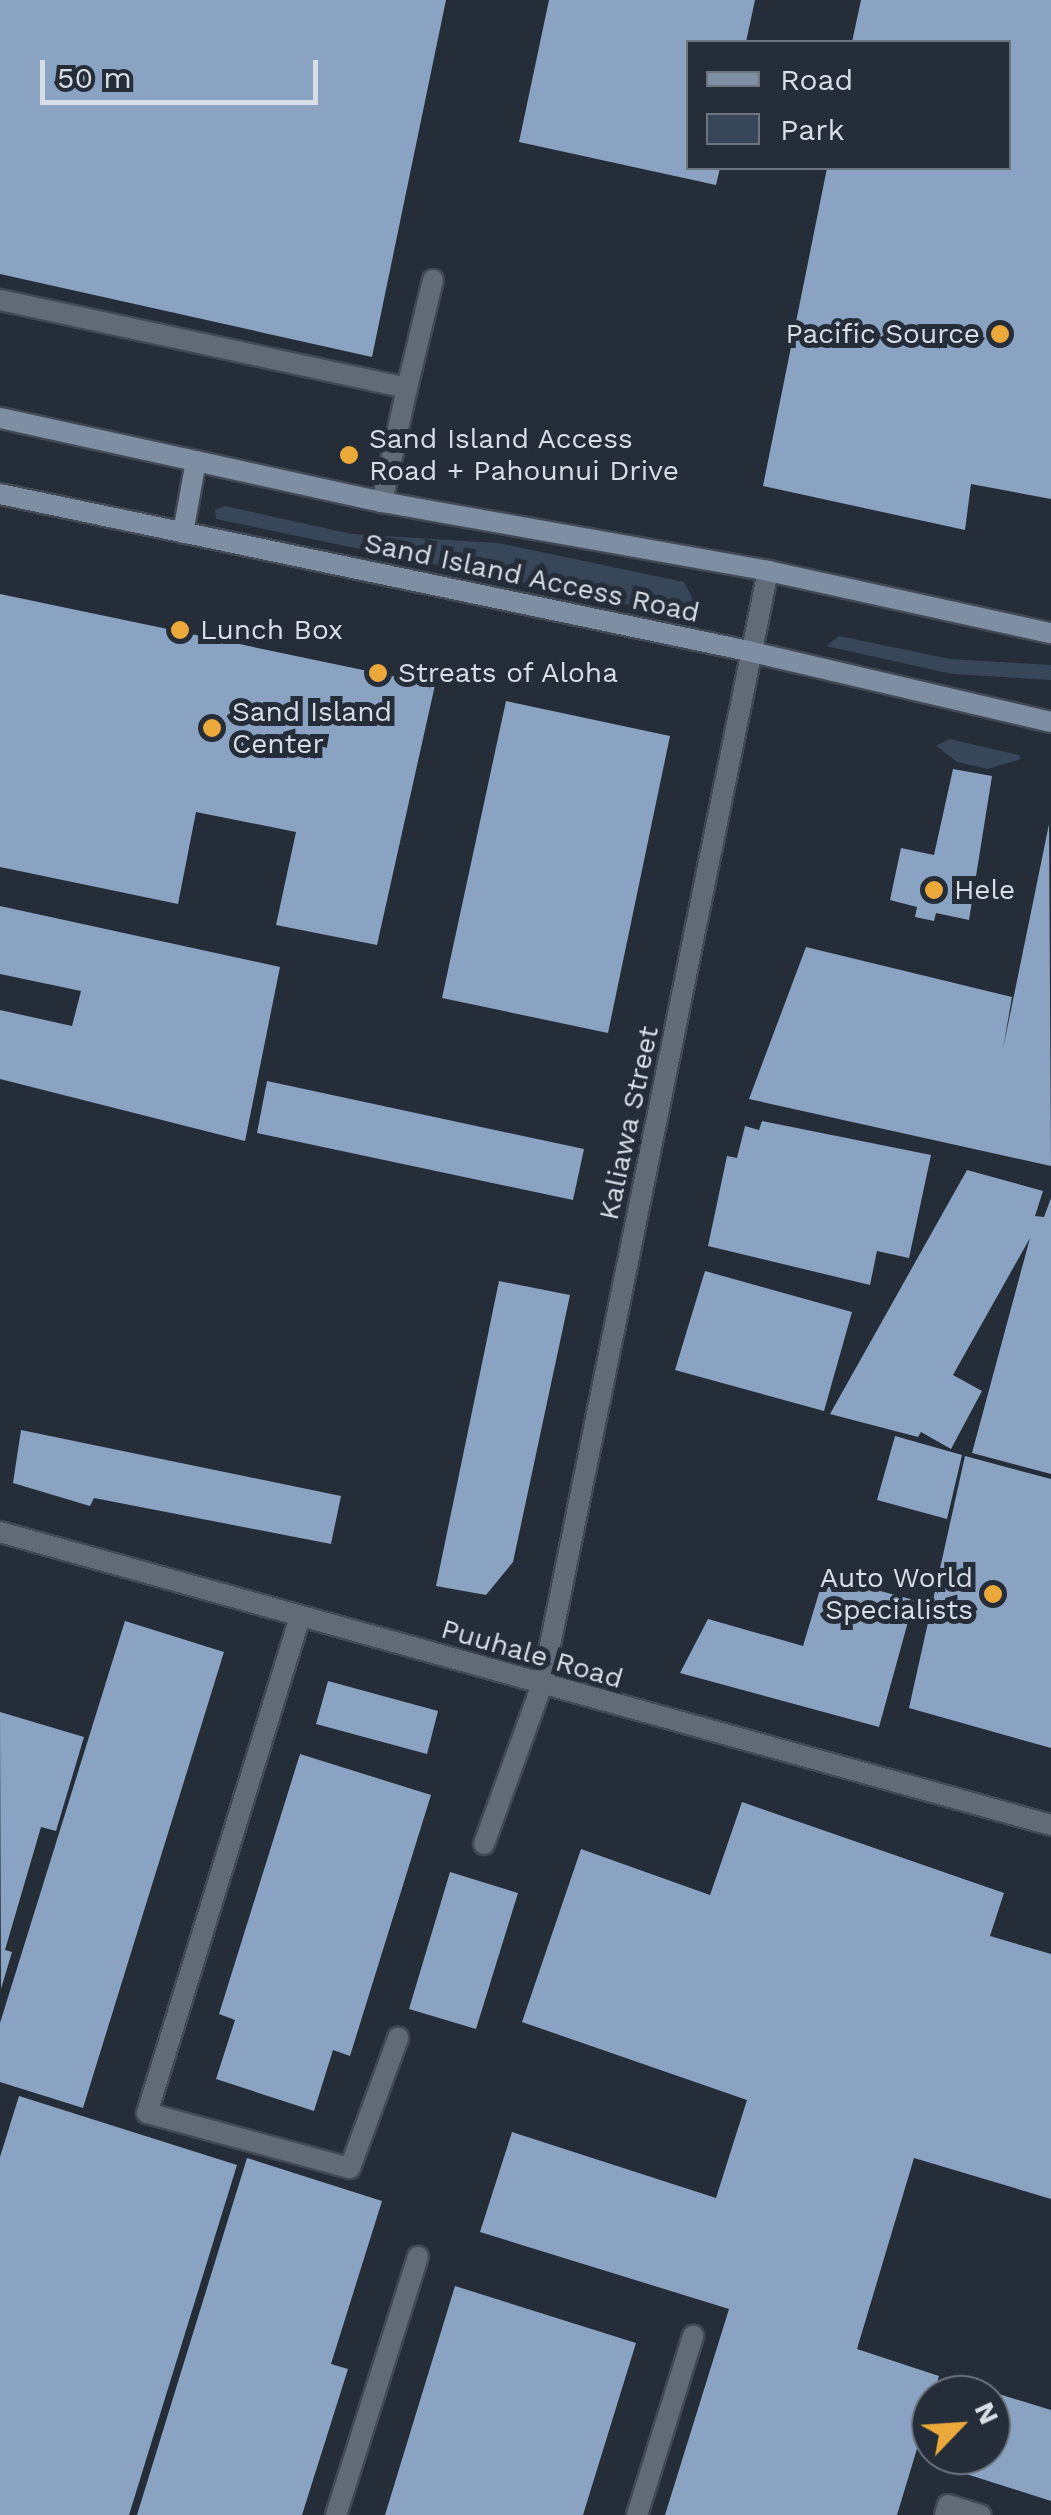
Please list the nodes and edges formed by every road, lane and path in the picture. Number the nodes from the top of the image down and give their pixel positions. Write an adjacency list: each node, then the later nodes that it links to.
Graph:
1 (433, 280): 3 (street)
2 (0, 300): 3 (street)
3 (407, 388): 7 (street)
4 (0, 418): 5 (main road, Sand Island Access Road)
5 (196, 460): 7 (main road, Sand Island Access Road); 8 (main road)
6 (0, 494): 8 (main road, Sand Island Access Road)
7 (382, 502): 9 (main road, Sand Island Access Road)
8 (183, 533): 11 (main road, Sand Island Access Road)
9 (768, 570): 10 (main road, Sand Island Access Road); 11 (street, Kaliawa Street)
10 (1051, 633)
11 (748, 651): 12 (main road, Sand Island Access Road); 15 (street, Kaliawa Street)
12 (1051, 722)
13 (0, 1532): 14 (street, Puuhale Road)
14 (300, 1617): 15 (street, Puuhale Road); 18 (street)
15 (542, 1686): 16 (street, Puuhale Road); 17 (street, Kaliawa Street)
16 (1051, 1825)
17 (484, 1844)
18 (398, 2038)
19 (418, 2257): 21 (street)
20 (693, 2336): 22 (street)
21 (336, 2515)
22 (636, 2515)
23 (944, 2515): 24 (street)
24 (980, 2515)

